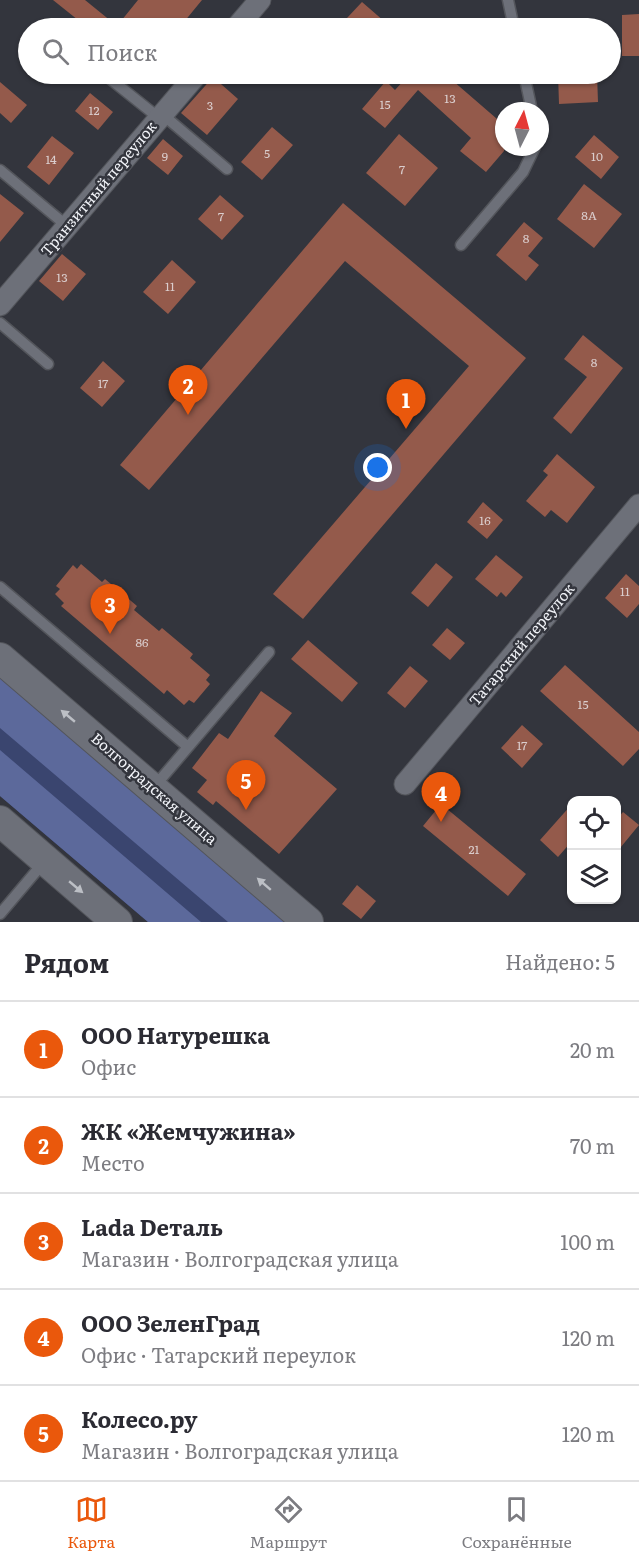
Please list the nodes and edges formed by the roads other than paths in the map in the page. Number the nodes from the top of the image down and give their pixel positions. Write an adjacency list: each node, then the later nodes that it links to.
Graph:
1 (260, 0): 3 (street)
2 (508, 0): 4 (lane)
3 (245, 18)
4 (512, 18)
5 (118, 84): 9 (lane)
6 (188, 84): 9 (street, Транзитный переулок)
7 (526, 84): 8 (lane)
8 (530, 102)
9 (161, 116): 11 (lane); 13 (street, Транзитный переулок)
10 (531, 156): 14 (lane)
11 (227, 169)
12 (0, 170): 13 (lane)
13 (67, 226): 15 (street, Транзитный переулок)
14 (461, 245)
15 (0, 305)
16 (0, 323): 17 (lane)
17 (48, 364)
18 (639, 505): 23 (street, Татарский переулок)
19 (0, 587): 22 (lane)
20 (269, 652): 22 (lane)
21 (0, 658): 24 (street, Волгоградская улица, one-way to 21)
22 (188, 747): 24 (lane)
23 (405, 784)
24 (153, 787): 29 (street, Волгоградская улица, one-way to 24)
25 (0, 821): 26 (street)
26 (45, 861): 27 (lane); 28 (street, one-way to 28)
27 (0, 915)
28 (117, 922)
29 (308, 922)

